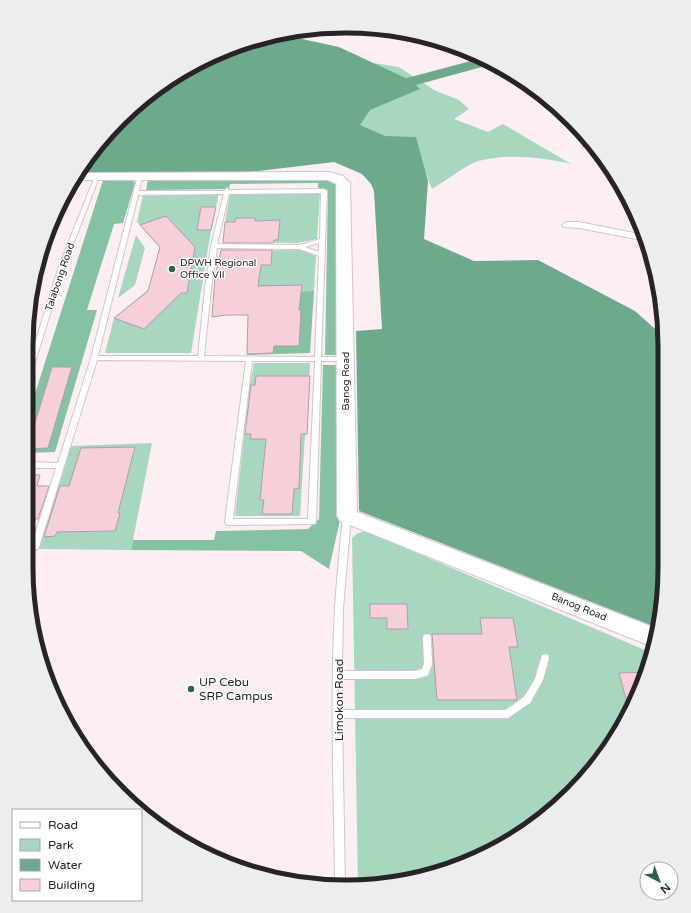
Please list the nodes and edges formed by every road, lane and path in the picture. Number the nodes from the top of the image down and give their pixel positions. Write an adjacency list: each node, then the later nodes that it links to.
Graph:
1 (140, 176): 3 (street, Banog Road); 5 (lane); 17 (street, Banog Road)
2 (83, 177): 3 (street, Banog Road)
3 (97, 177): 12 (lane, Talabong Road)
4 (227, 190): 5 (lane); 8 (lane); 9 (lane)
5 (137, 193): 13 (lane)
6 (567, 224): 7 (street)
7 (638, 236)
8 (322, 240): 10 (lane); 11 (lane)
9 (214, 246): 10 (lane); 14 (lane)
10 (300, 247): 11 (lane)
11 (322, 255): 16 (lane)
12 (33, 356)
13 (94, 358): 14 (lane); 19 (lane)
14 (201, 358): 15 (lane)
15 (249, 359): 16 (lane); 16 (lane)
16 (318, 359): 17 (lane)
17 (346, 359): 20 (street, Banog Road)
18 (33, 465): 19 (lane)
19 (60, 466): 21 (lane)
20 (347, 516): 22 (street, Banog Road); 25 (lane, Limokon Road)
21 (35, 547)
22 (650, 636)
23 (427, 638): 25 (lane)
24 (545, 658): 26 (lane)
25 (339, 675): 26 (lane, Limokon Road)
26 (338, 714): 27 (lane, Limokon Road)
27 (340, 880)

